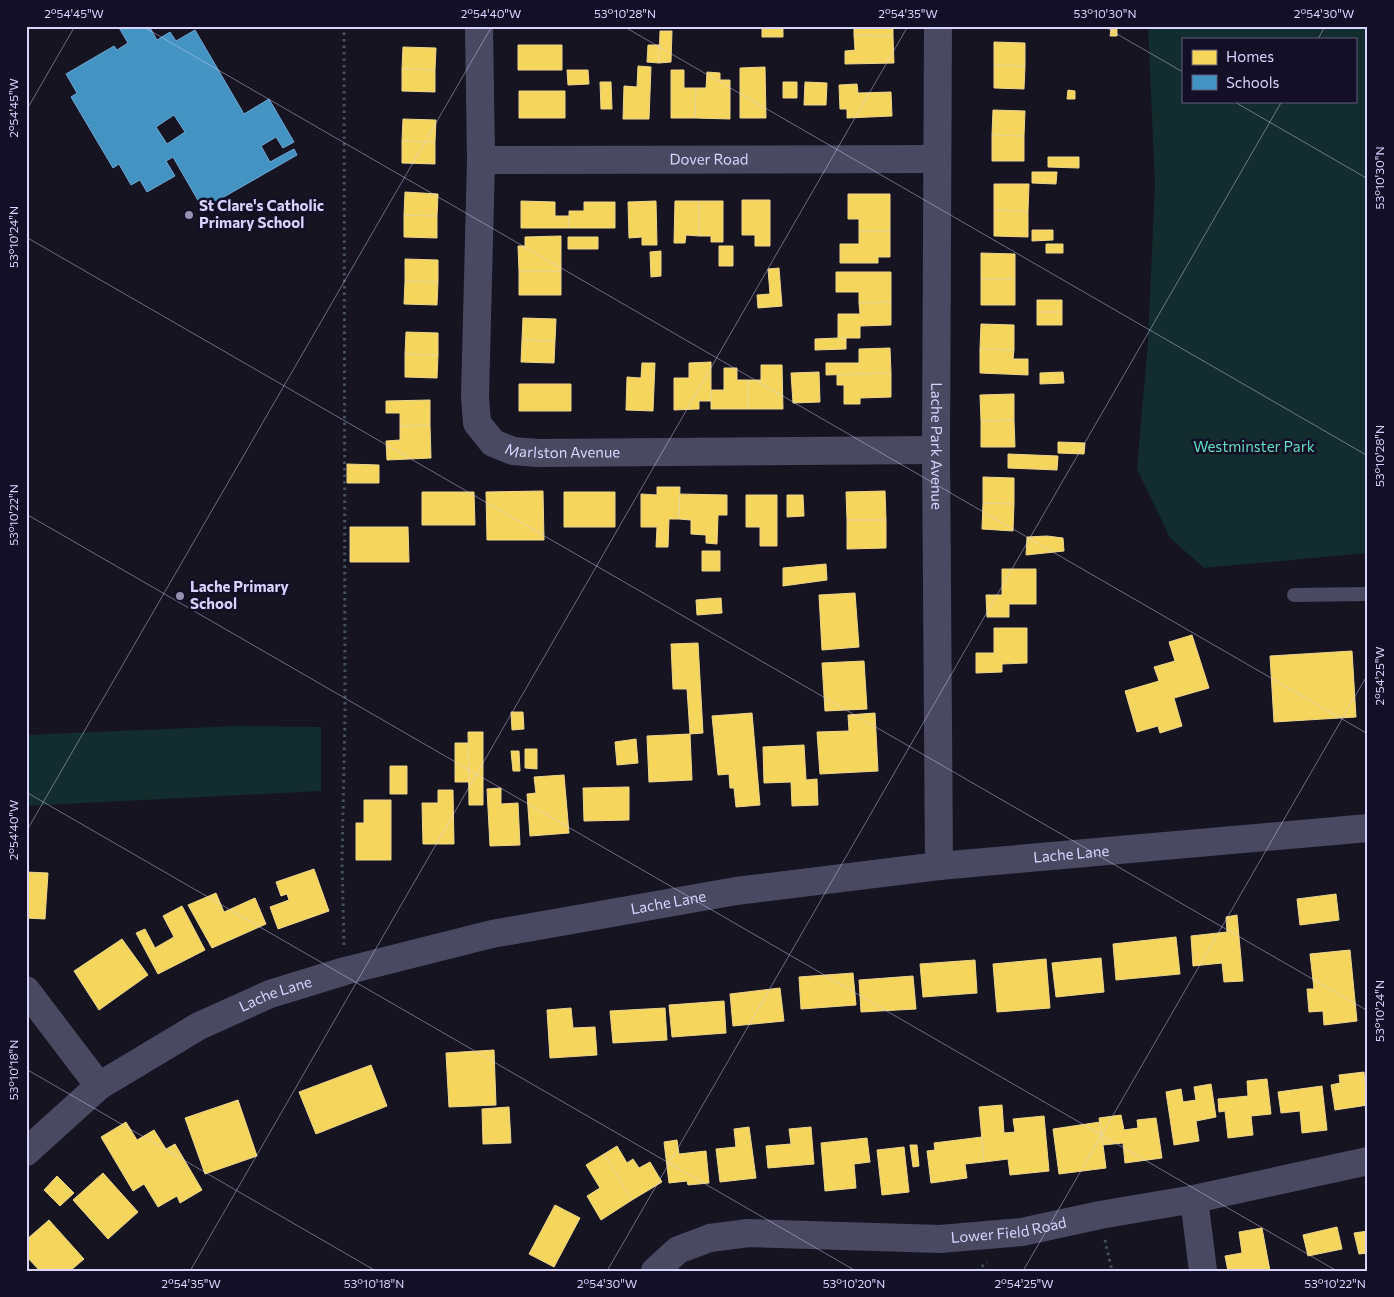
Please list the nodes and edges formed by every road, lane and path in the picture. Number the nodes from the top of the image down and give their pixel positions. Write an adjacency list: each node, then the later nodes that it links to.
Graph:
1 (344, 26): 11 (path)
2 (479, 26): 5 (street, Marlston Avenue)
3 (938, 26): 4 (street, Lache Park Avenue)
4 (937, 158): 5 (street, Dover Road); 6 (street, Lache Park Avenue)
5 (481, 160): 6 (street, Marlston Avenue)
6 (936, 450): 10 (street, Lache Park Avenue)
7 (1368, 594): 8 (lane)
8 (1294, 595)
9 (1368, 828): 10 (street, Lache Lane)
10 (939, 866): 11 (street, Lache Lane)
11 (345, 970): 13 (street, Lache Lane)
12 (26, 990): 13 (street)
13 (99, 1086): 14 (street, Lache Lane)
14 (26, 1152)
15 (1368, 1160): 16 (street, Lower Field Road)
16 (1194, 1199): 17 (street, Lower Field Road); 18 (street)
17 (654, 1271)
18 (1203, 1271)

